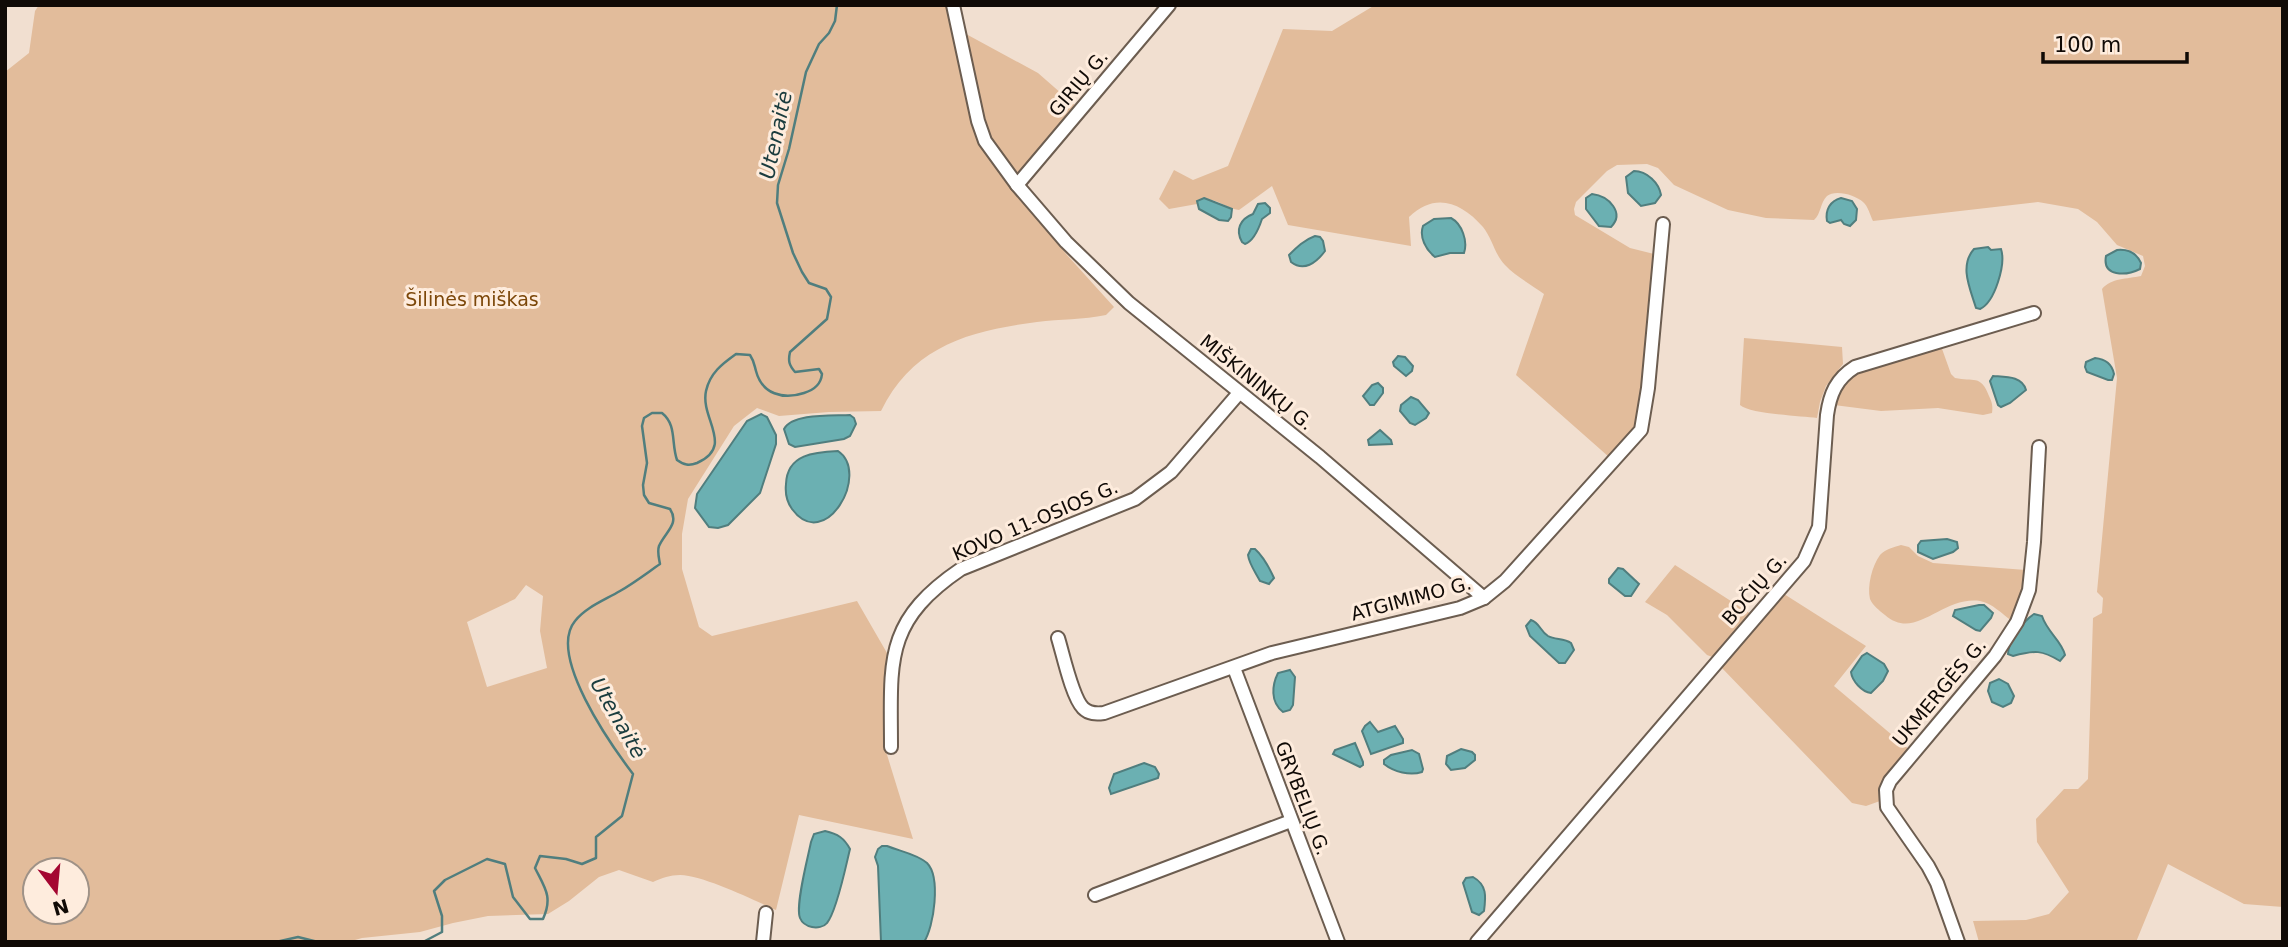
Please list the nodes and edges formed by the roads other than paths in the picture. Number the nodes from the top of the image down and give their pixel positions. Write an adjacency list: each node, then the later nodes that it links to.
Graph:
1 (953, 5): 3 (street, MIŠKININKŲ G.)
2 (1169, 5): 3 (street, GIRIŲ G.)
3 (1017, 185): 6 (street, MIŠKININKŲ G.)
4 (1663, 224): 8 (street, ATGIMIMO G.)
5 (2034, 313): 17 (street, BOČIŲ G.)
6 (1239, 393): 8 (street, MIŠKININKŲ G.); 11 (street, KOVO 11-OSIOS G.)
7 (2039, 447): 18 (street, UKMERGĖS G.)
8 (1484, 598): 10 (street, ATGIMIMO G.)
9 (1058, 638): 10 (street, ATGIMIMO G.)
10 (1234, 668): 12 (street, GRYBELIŲ G.)
11 (891, 747)
12 (1291, 821): 13 (street); 16 (street, GRYBELIŲ G.)
13 (1095, 895)
14 (766, 913): 15 (street)
15 (763, 942)
16 (1338, 942)
17 (1477, 942)
18 (1958, 942)

